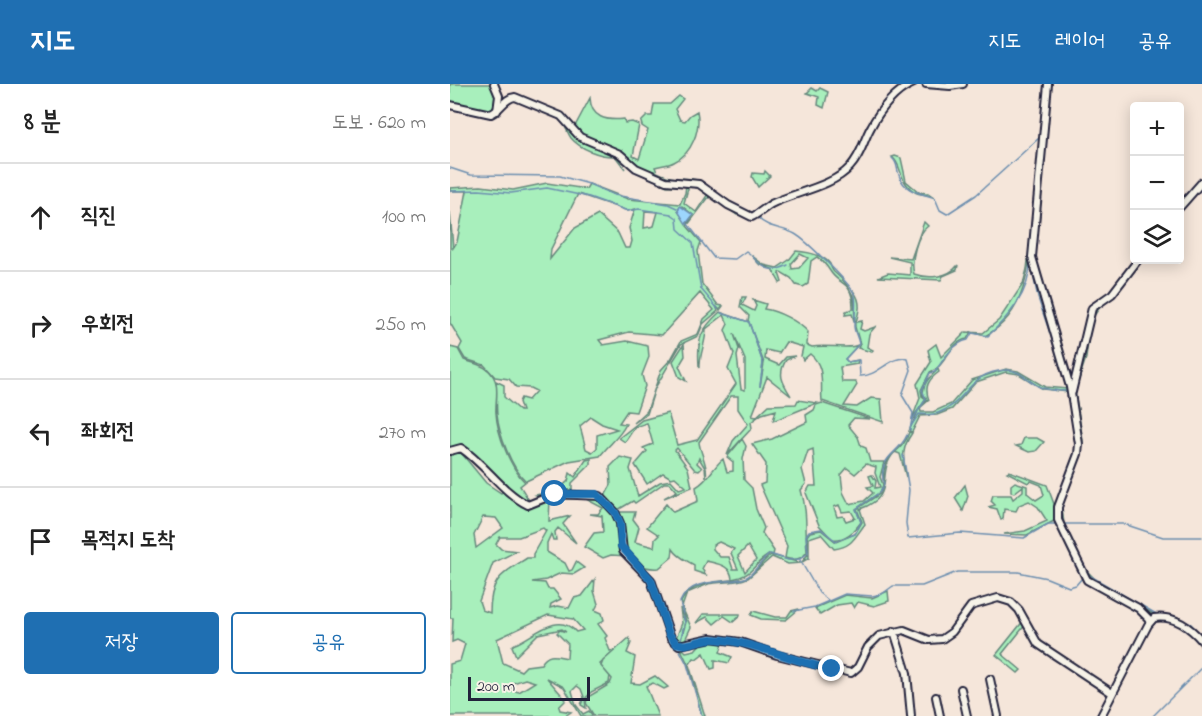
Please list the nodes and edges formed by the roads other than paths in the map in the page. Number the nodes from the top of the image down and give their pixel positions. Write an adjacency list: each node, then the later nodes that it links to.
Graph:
1 (494, 84): 7 (street)
2 (912, 84): 7 (street)
3 (926, 84): 4 (street)
4 (963, 84)
5 (1048, 84): 11 (street)
6 (450, 105): 7 (street)
7 (497, 112)
8 (1202, 182): 9 (street)
9 (1184, 202)
10 (1135, 264): 11 (street)
11 (1072, 398): 13 (street)
12 (450, 451): 14 (street)
13 (1151, 621): 15 (street); 18 (street)
14 (894, 631): 18 (street); 20 (street)
15 (1202, 641)
16 (990, 679): 23 (street)
17 (961, 689): 22 (street)
18 (1112, 693): 24 (street)
19 (936, 697): 21 (street)
20 (911, 716)
21 (940, 716)
22 (967, 716)
23 (998, 716)
24 (1101, 716)

